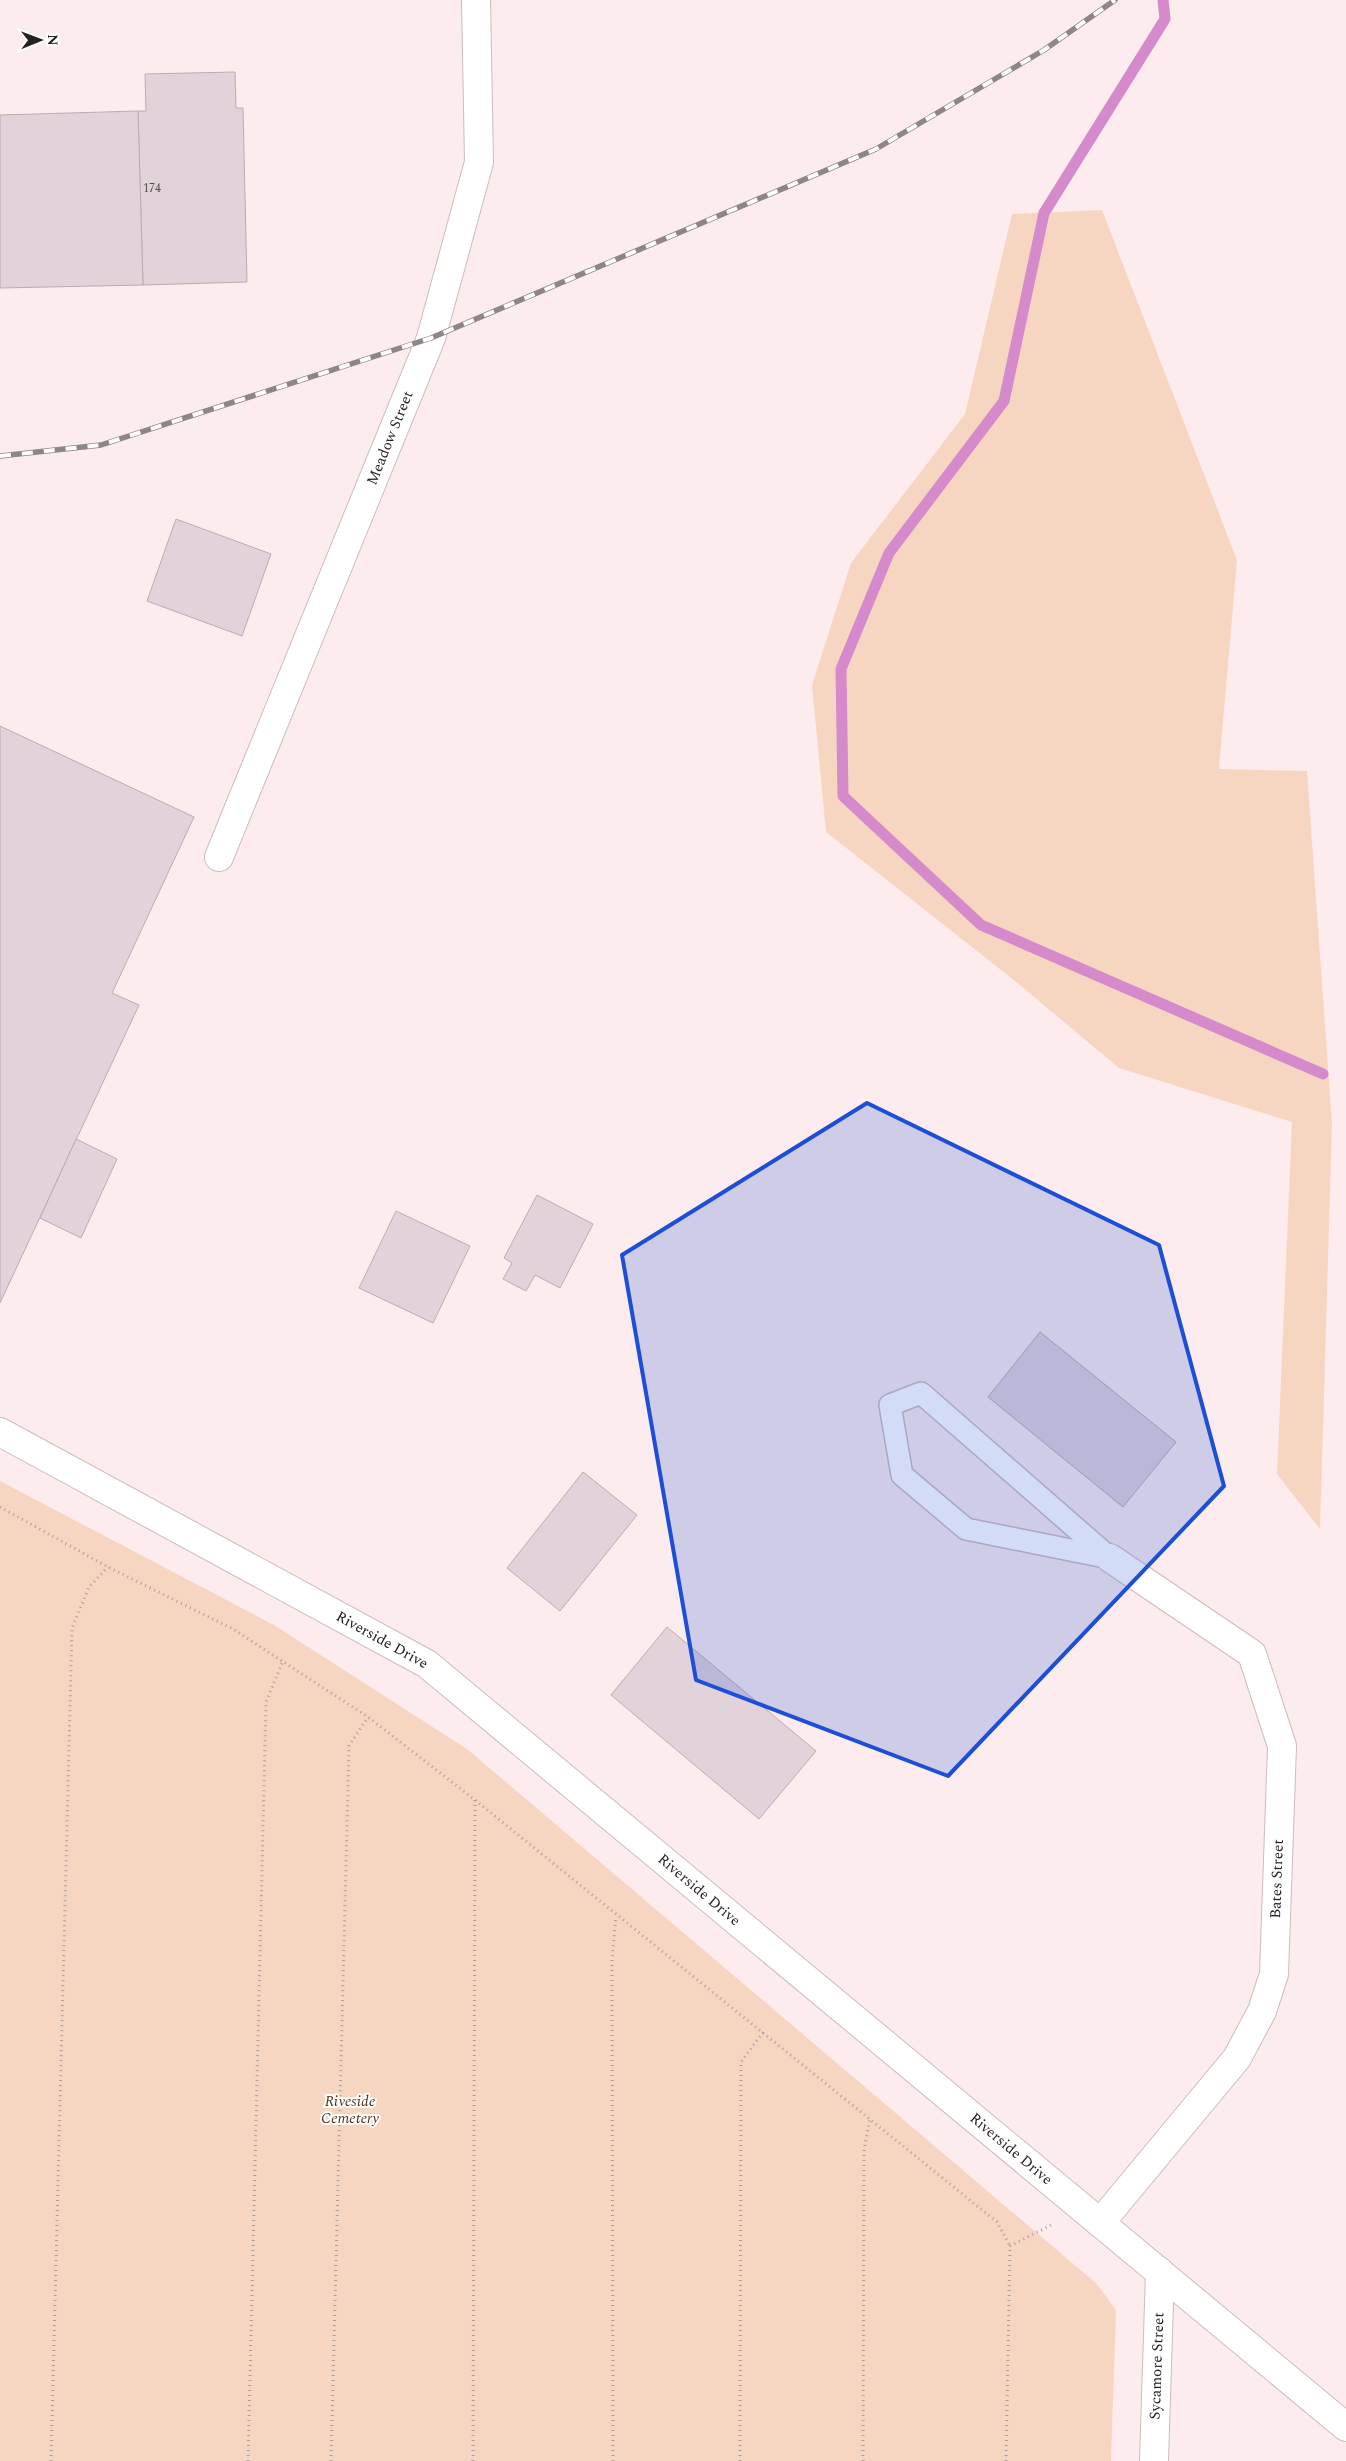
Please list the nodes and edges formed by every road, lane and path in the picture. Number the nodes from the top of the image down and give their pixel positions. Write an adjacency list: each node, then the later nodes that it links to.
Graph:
1 (476, 0): 2 (street, Meadow Street)
2 (219, 856)
3 (0, 1432): 13 (street, Riverside Drive)
4 (0, 1507): 6 (path)
5 (1110, 1558): 5 (lane); 13 (street, Bates Street)
6 (108, 1566): 7 (path); 17 (path)
7 (283, 1661): 8 (path); 18 (path)
8 (368, 1717): 9 (path); 19 (path)
9 (475, 1800): 10 (path); 20 (path)
10 (616, 1916): 11 (path); 21 (path)
11 (763, 2032): 12 (path); 22 (path)
12 (870, 2118): 14 (path); 23 (path)
13 (1091, 2215): 14 (path); 15 (street, Riverside Drive)
14 (1010, 2246): 24 (path)
15 (1160, 2272): 16 (street, Riverside Drive); 25 (street, Sycamore Street)
16 (1346, 2427)
17 (51, 2461)
18 (248, 2461)
19 (331, 2461)
20 (473, 2461)
21 (613, 2461)
22 (740, 2461)
23 (863, 2461)
24 (1006, 2461)
25 (1154, 2461)

